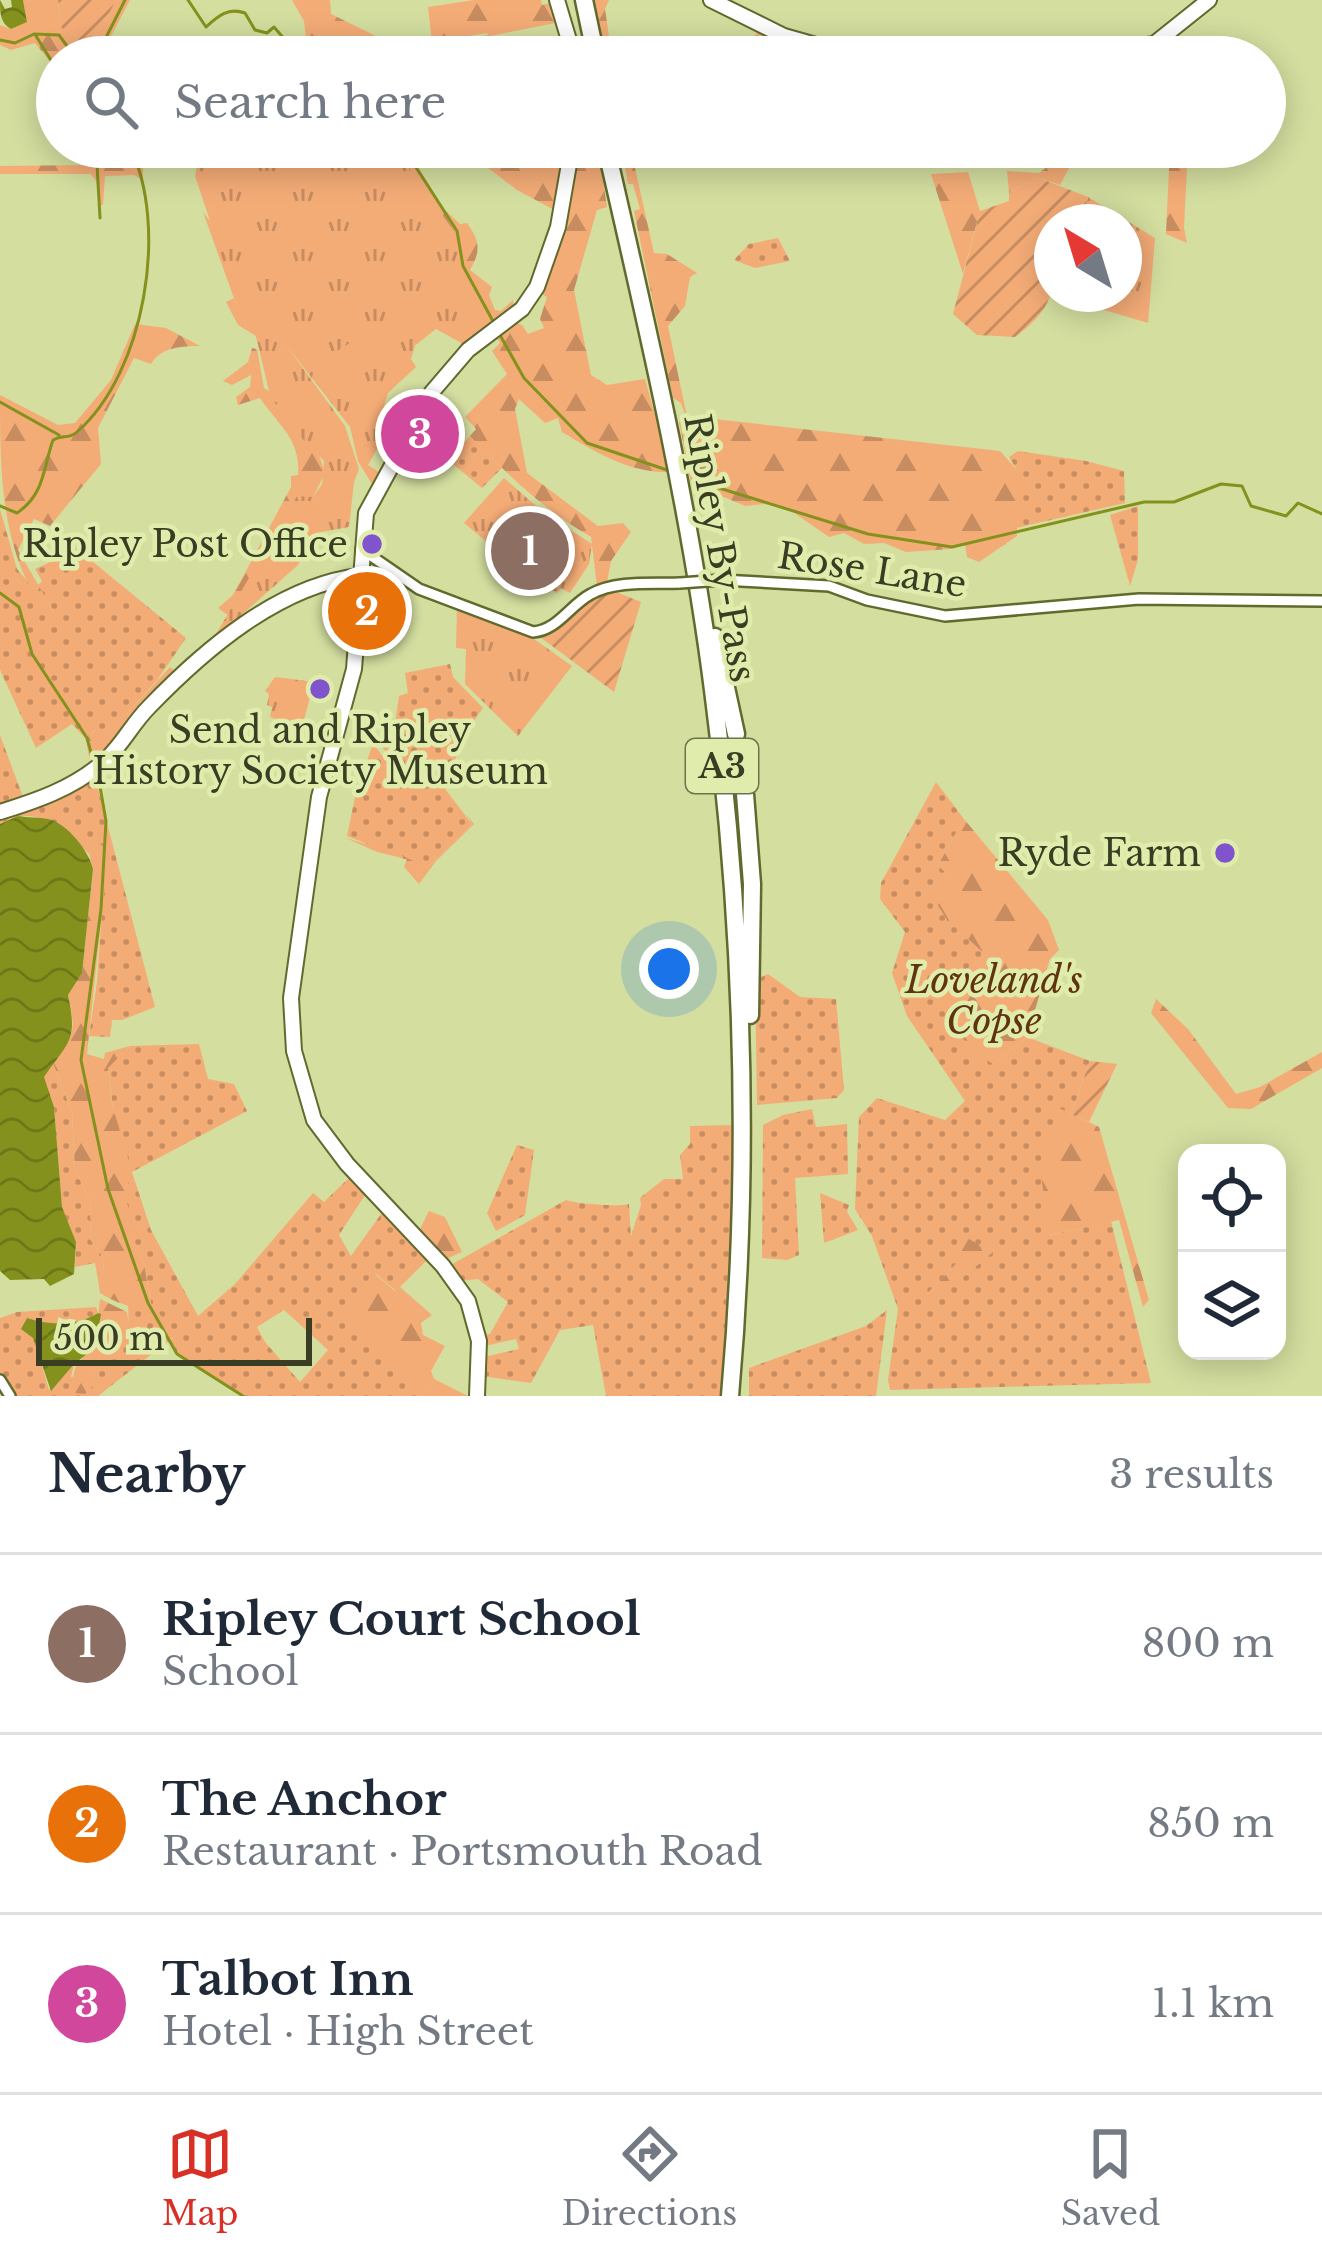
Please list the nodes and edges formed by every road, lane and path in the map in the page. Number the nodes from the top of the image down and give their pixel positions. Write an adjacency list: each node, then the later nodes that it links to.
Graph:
1 (557, 0): 5 (main road)
2 (580, 0): 6 (highway)
3 (711, 0): 7 (main road)
4 (1209, 0): 8 (main road)
5 (568, 36)
6 (587, 36)
7 (784, 36)
8 (1165, 36)
9 (568, 168): 12 (main road)
10 (614, 168): 16 (highway, Ripley By-Pass / A3)
11 (615, 168): 15 (highway, Ripley By-Pass / A3)
12 (361, 549): 13 (main road); 14 (street, Rose Lane, bridge)
13 (360, 577): 19 (main road); 25 (main road)
14 (1322, 601)
15 (712, 625): 17 (highway); 22 (highway, Ripley By-Pass / A3)
16 (713, 687): 20 (highway); 22 (highway, Ripley By-Pass / A3)
17 (736, 734)
18 (745, 794): 22 (highway)
19 (0, 812)
20 (718, 823)
21 (726, 889): 22 (highway)
22 (745, 1037): 26 (highway, Ripley By-Pass / A3)
23 (0, 1380): 24 (street)
24 (10, 1396)
25 (476, 1396)
26 (734, 1396)

